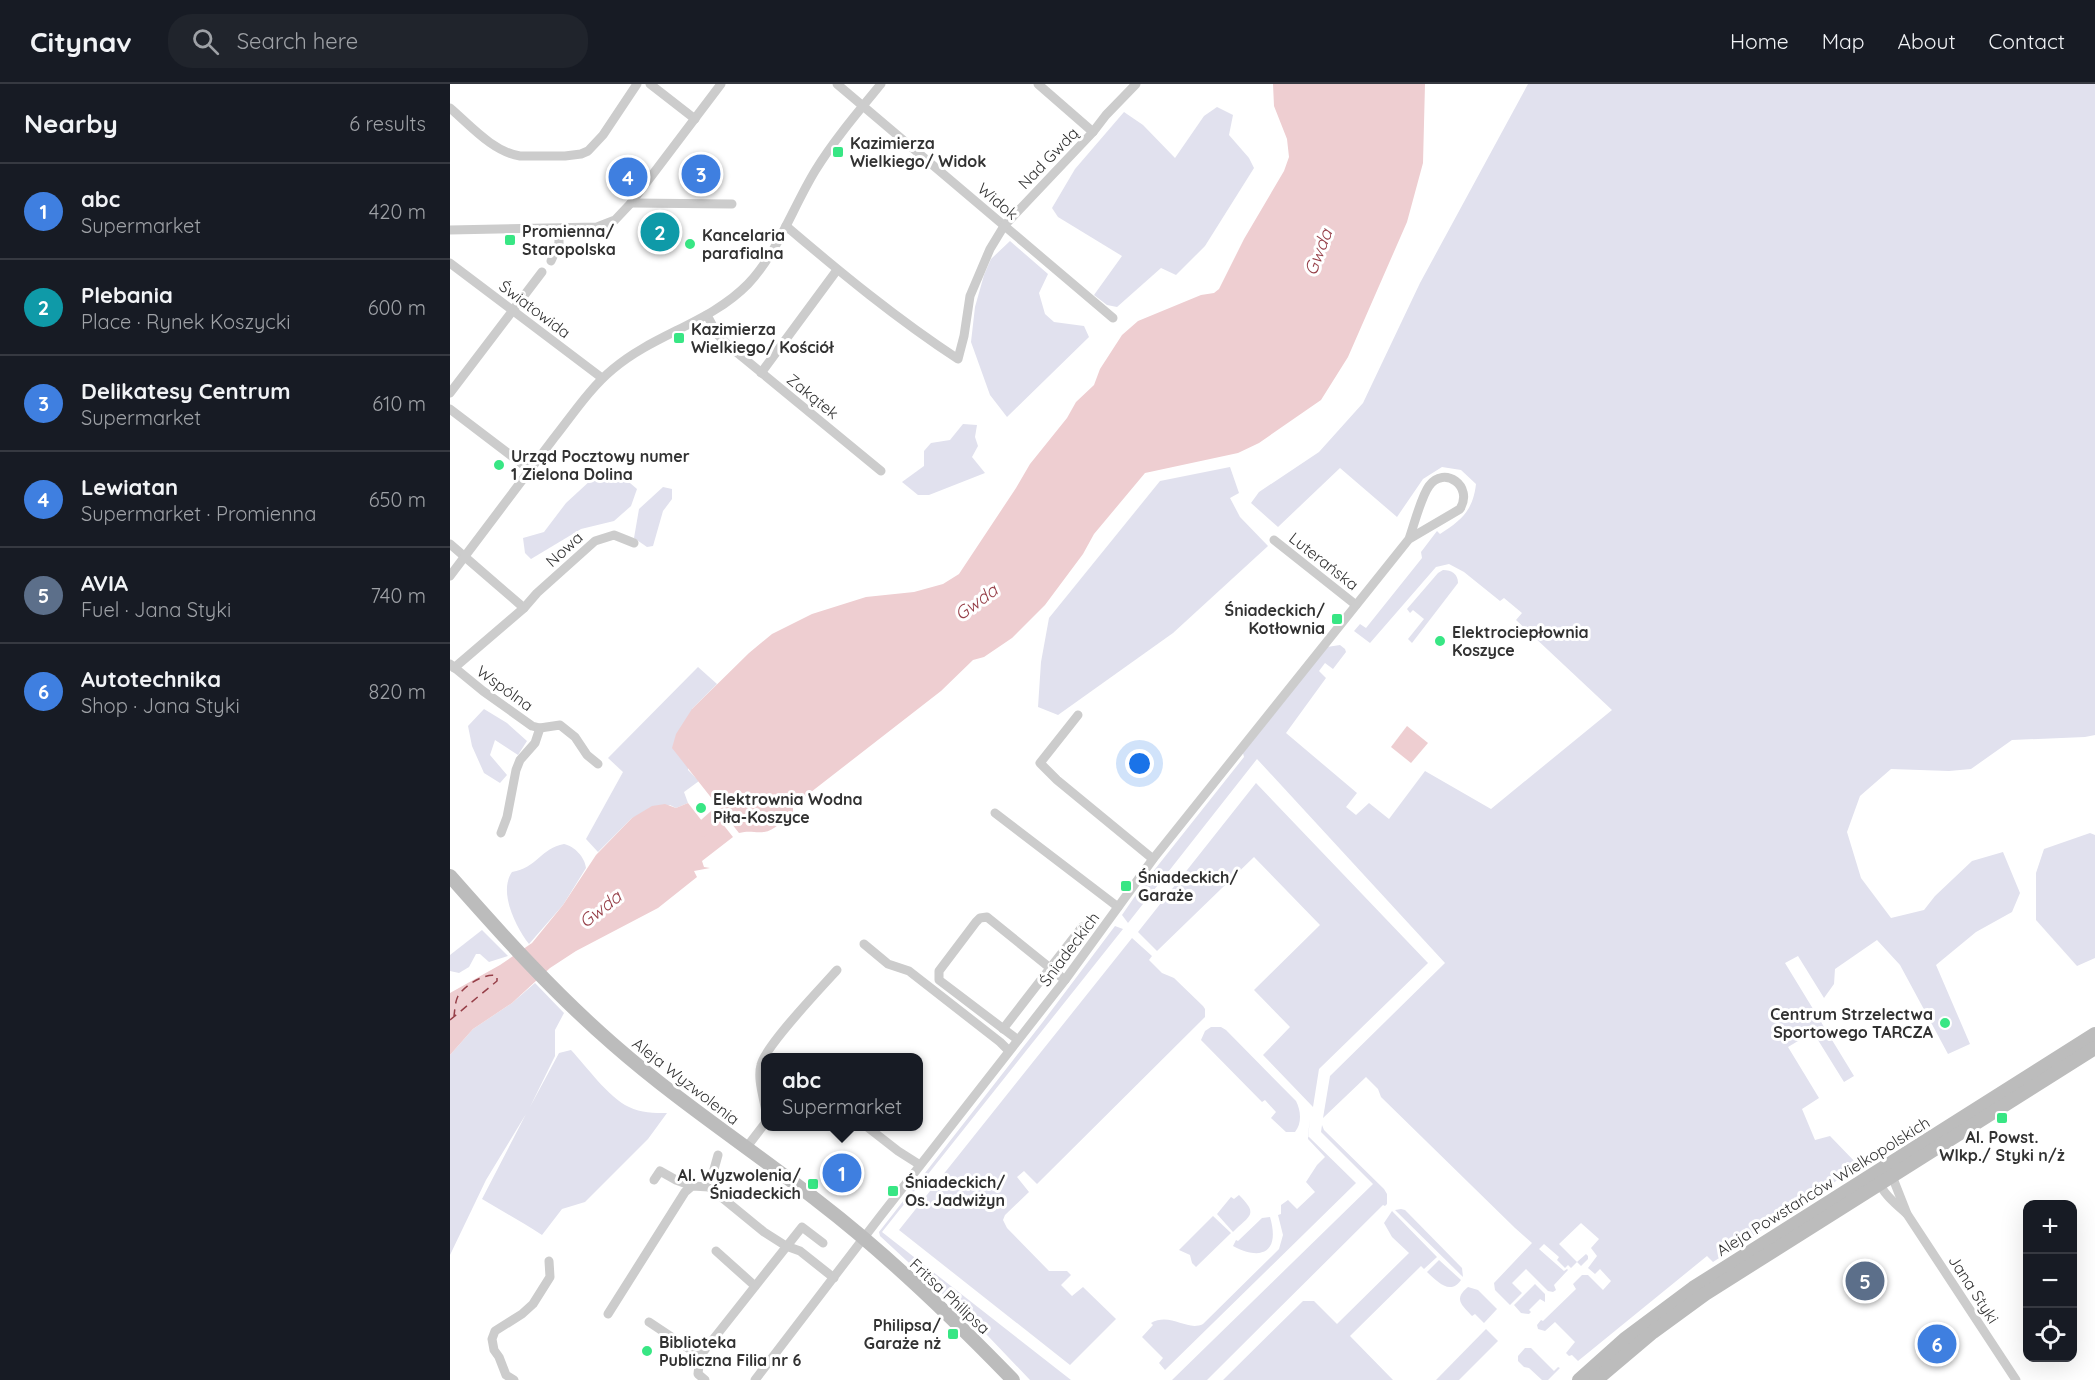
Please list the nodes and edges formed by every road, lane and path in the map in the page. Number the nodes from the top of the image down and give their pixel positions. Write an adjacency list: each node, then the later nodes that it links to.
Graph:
1 (637, 84): 9 (street)
2 (650, 84): 10 (street)
3 (721, 84): 10 (street)
4 (837, 84): 8 (street, Widok)
5 (881, 84): 8 (street)
6 (1038, 84): 11 (street)
7 (1136, 84): 11 (street, Nad Gwdą)
8 (863, 106): 14 (street); 15 (street, Widok)
9 (450, 108)
10 (695, 119): 12 (street)
11 (1093, 132): 15 (street, Nad Gwdą)
12 (631, 204): 13 (street); 16 (street)
13 (732, 204)
14 (786, 226): 22 (street); 25 (street)
15 (1004, 226): 22 (street, Nad Gwdą); 26 (street, Widok)
16 (559, 229): 18 (street); 20 (street)
17 (450, 230): 18 (street)
18 (467, 230): 19 (street)
19 (450, 236)
20 (551, 261)
21 (450, 263): 24 (street, Światowida)
22 (837, 270): 27 (street)
23 (542, 272): 24 (street)
24 (512, 310): 28 (street, Światowida); 29 (street)
25 (707, 315): 27 (street, Zakątek); 28 (street)
26 (1113, 318)
27 (761, 373): 32 (street, Zakątek)
28 (602, 378): 31 (street)
29 (450, 393)
30 (450, 409): 31 (street)
31 (530, 470): 37 (street)
32 (880, 471)
33 (1409, 539): 33 (street); 39 (street, Śniadeckich)
34 (1274, 540): 39 (street, Luterańska)
35 (634, 543): 40 (street, Nowa)
36 (450, 544): 37 (street)
37 (465, 556): 38 (street); 40 (street)
38 (450, 576)
39 (1356, 605): 47 (street, Śniadeckich)
40 (524, 608): 41 (street, Nowa)
41 (452, 666): 43 (street, Wspólna)
42 (1078, 715): 47 (street)
43 (540, 728): 44 (street); 46 (street, Wspólna)
44 (598, 764)
45 (995, 813): 49 (street)
46 (501, 833)
47 (1153, 859): 49 (street, Śniadeckich)
48 (450, 876): 63 (main road, Aleja Wyzwolenia)
49 (1118, 907): 54 (street, Śniadeckich)
50 (1082, 927): 52 (street)
51 (864, 944): 59 (street)
52 (1050, 969): 54 (street); 55 (street); 55 (street)
53 (837, 970): 60 (street)
54 (1065, 980): 57 (street, Śniadeckich)
55 (1003, 1029): 57 (street)
56 (2095, 1034): 66 (main road, Aleja Powstańców Wielkopolskich)
57 (1018, 1040): 59 (street, Śniadeckich)
58 (2095, 1048): 66 (main road, Aleja Powstańców Wielkopolskich)
59 (1009, 1051): 65 (street, Śniadeckich)
60 (767, 1053)
61 (761, 1127): 63 (street)
62 (872, 1131): 65 (street)
63 (746, 1148): 71 (main road, Aleja Wyzwolenia)
64 (718, 1155): 69 (street)
65 (920, 1165): 71 (street, Śniadeckich)
66 (1883, 1177): 70 (street, Jana Styki); 70 (street, Jana Styki); 85 (main road, Aleja Powstańców Wielkopolskich); 86 (main road, Aleja Powstańców Wielkopolskich)
67 (654, 1180): 68 (street)
68 (692, 1186): 69 (street); 78 (street)
69 (709, 1187): 73 (street)
70 (1907, 1214): 87 (street, Jana Styki)
71 (864, 1239): 76 (street, Śniadeckich); 84 (main road, Fritsa Philipsa)
72 (823, 1243): 73 (street)
73 (786, 1246): 76 (street); 77 (street)
74 (716, 1251): 77 (street)
75 (549, 1261): 81 (street)
76 (834, 1278): 83 (street, Śniadeckich)
77 (755, 1286): 80 (street)
78 (608, 1314)
79 (649, 1322): 80 (street)
80 (700, 1356): 82 (street)
81 (514, 1380)
82 (705, 1380)
83 (755, 1380)
84 (1013, 1380)
85 (1579, 1380)
86 (1596, 1380)
87 (2016, 1380)

